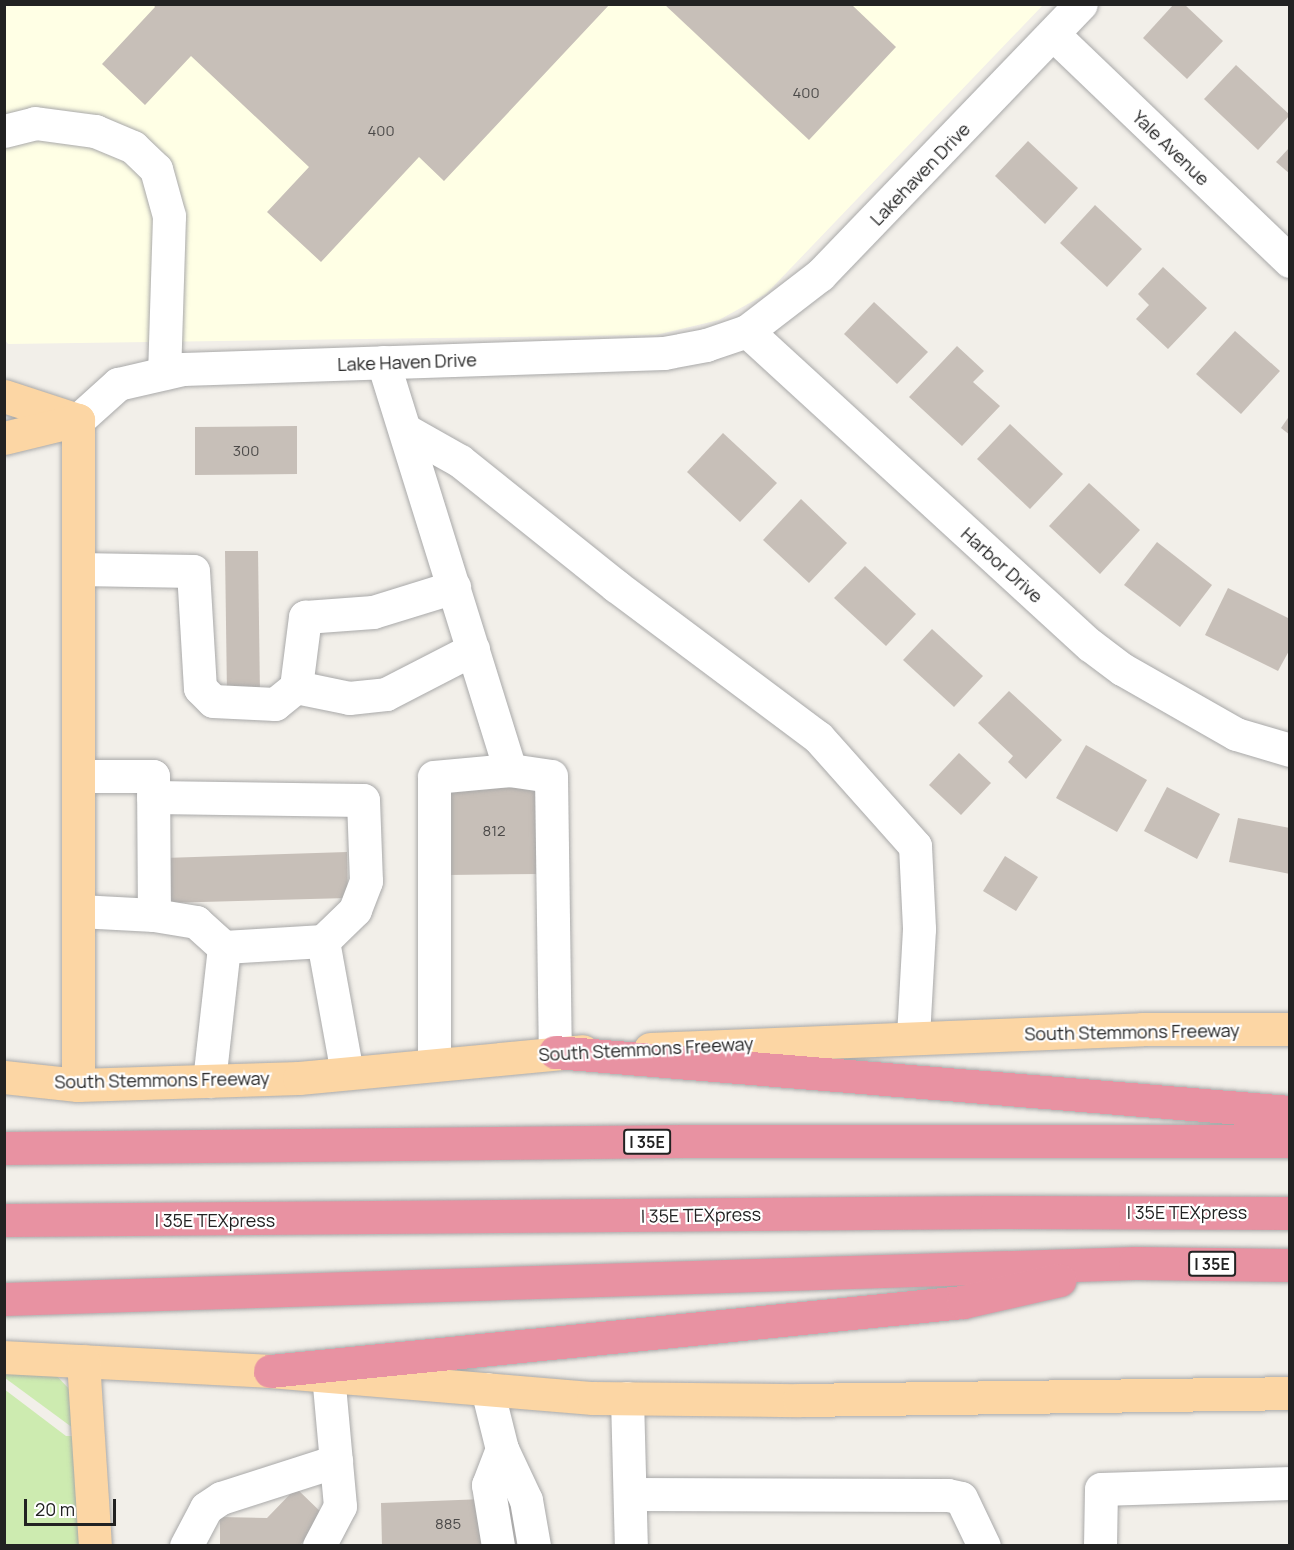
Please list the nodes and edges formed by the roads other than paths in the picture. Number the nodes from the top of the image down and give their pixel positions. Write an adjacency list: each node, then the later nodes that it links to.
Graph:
1 (1081, 4): 2 (street, Lakehaven Drive)
2 (1053, 34): 4 (street, Yale Avenue); 5 (street, Lakehaven Drive)
3 (4, 131): 7 (street)
4 (1290, 261)
5 (747, 331): 6 (street, Lake Haven Drive); 16 (street, Harbor Drive)
6 (383, 362): 7 (street, Lake Haven Drive); 10 (street)
7 (164, 373): 9 (street, Lake Haven Drive)
8 (4, 396): 9 (main road)
9 (78, 420): 11 (main road); 12 (main road)
10 (405, 430): 13 (street); 25 (street)
11 (4, 438)
12 (80, 569): 15 (street); 18 (main road)
13 (454, 587): 14 (street); 15 (street)
14 (473, 649): 15 (street); 17 (street)
15 (296, 687)
16 (1290, 750)
17 (510, 770): 26 (street); 27 (street)
18 (80, 776): 19 (street); 20 (main road)
19 (153, 797): 21 (street); 22 (street)
20 (79, 911): 21 (street); 31 (main road)
21 (154, 915): 23 (street)
22 (323, 941): 23 (street); 28 (street)
23 (224, 947): 30 (street)
24 (1290, 1029): 25 (main road, South Stemmons Freeway)
25 (914, 1038): 26 (main road, South Stemmons Freeway)
26 (555, 1052): 27 (main road, South Stemmons Freeway); 32 (highway)
27 (434, 1064): 28 (main road, South Stemmons Freeway)
28 (347, 1073): 30 (main road, South Stemmons Freeway)
29 (4, 1077): 31 (main road, South Stemmons Freeway)
30 (209, 1081): 31 (main road, South Stemmons Freeway)
31 (78, 1085)
32 (1290, 1112)
33 (1290, 1141): 34 (highway, I 35E)
34 (4, 1148)
35 (1290, 1213): 36 (highway, I 35E TEXpress)
36 (4, 1220)
37 (1135, 1263): 38 (highway, I 35E); 39 (highway, I 35E); 42 (highway)
38 (1290, 1265)
39 (4, 1299)
40 (4, 1357): 41 (main road)
41 (83, 1361): 42 (main road); 52 (main road)
42 (270, 1371): 43 (main road)
43 (328, 1376): 44 (main road); 48 (street)
44 (487, 1389): 46 (main road); 47 (street)
45 (1290, 1393): 46 (main road)
46 (627, 1398): 50 (street)
47 (502, 1449): 56 (street); 57 (street)
48 (336, 1461): 51 (street); 53 (street)
49 (1290, 1483): 60 (street)
50 (630, 1494): 58 (street); 59 (street)
51 (340, 1506): 54 (street); 55 (street)
52 (95, 1545)
53 (186, 1545)
54 (319, 1545)
55 (345, 1545)
56 (498, 1545)
57 (534, 1545)
58 (631, 1545)
59 (984, 1545)
60 (1100, 1545)

